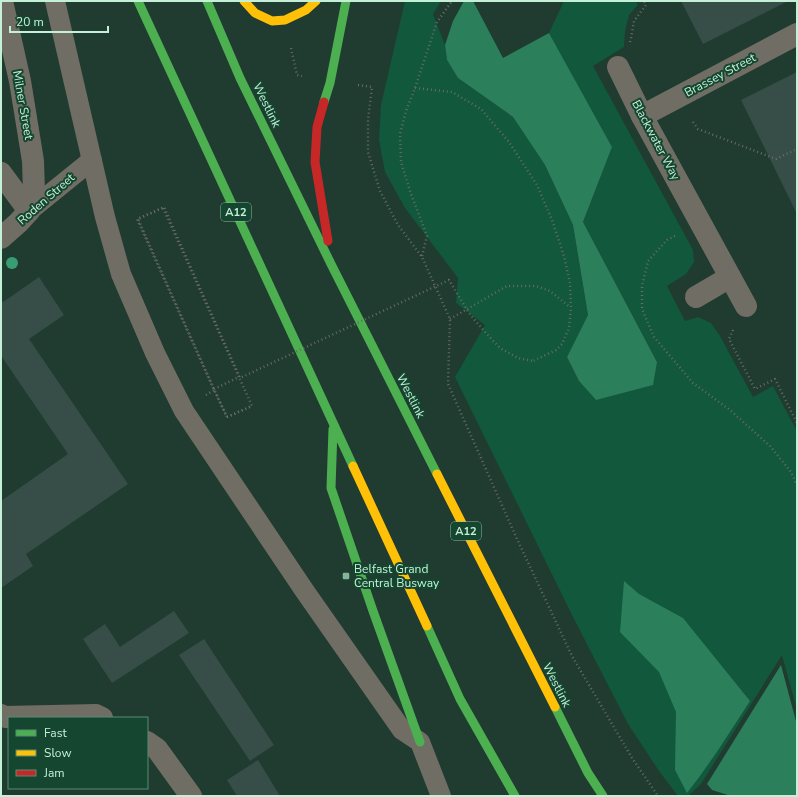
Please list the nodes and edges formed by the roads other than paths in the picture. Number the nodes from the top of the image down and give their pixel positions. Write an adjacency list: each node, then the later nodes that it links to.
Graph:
1 (2, 1): 13 (street, Milner Street)
2 (55, 1): 11 (lane)
3 (138, 1): 19 (highway, A12)
4 (207, 1): 15 (highway, Westlink / A12)
5 (244, 1): 6 (highway)
6 (316, 1)
7 (346, 1): 15 (highway)
8 (797, 34): 10 (street, Brassey Street)
9 (618, 67): 10 (street, Blackwater Way)
10 (642, 116): 16 (street, Blackwater Way)
11 (92, 160): 13 (lane, Roden Street); 22 (lane)
12 (1, 173): 13 (street)
13 (29, 211): 14 (street, Roden Street)
14 (1, 238)
15 (331, 264): 27 (highway, Westlink / A12)
16 (730, 277): 17 (street); 18 (street, Blackwater Way)
17 (696, 297)
18 (746, 306)
19 (333, 423): 22 (highway); 26 (highway, A12)
20 (1, 715): 21 (street)
21 (99, 717)
22 (420, 742): 25 (lane)
23 (148, 743): 24 (street)
24 (191, 796)
25 (441, 796)
26 (515, 796)
27 (604, 796)

